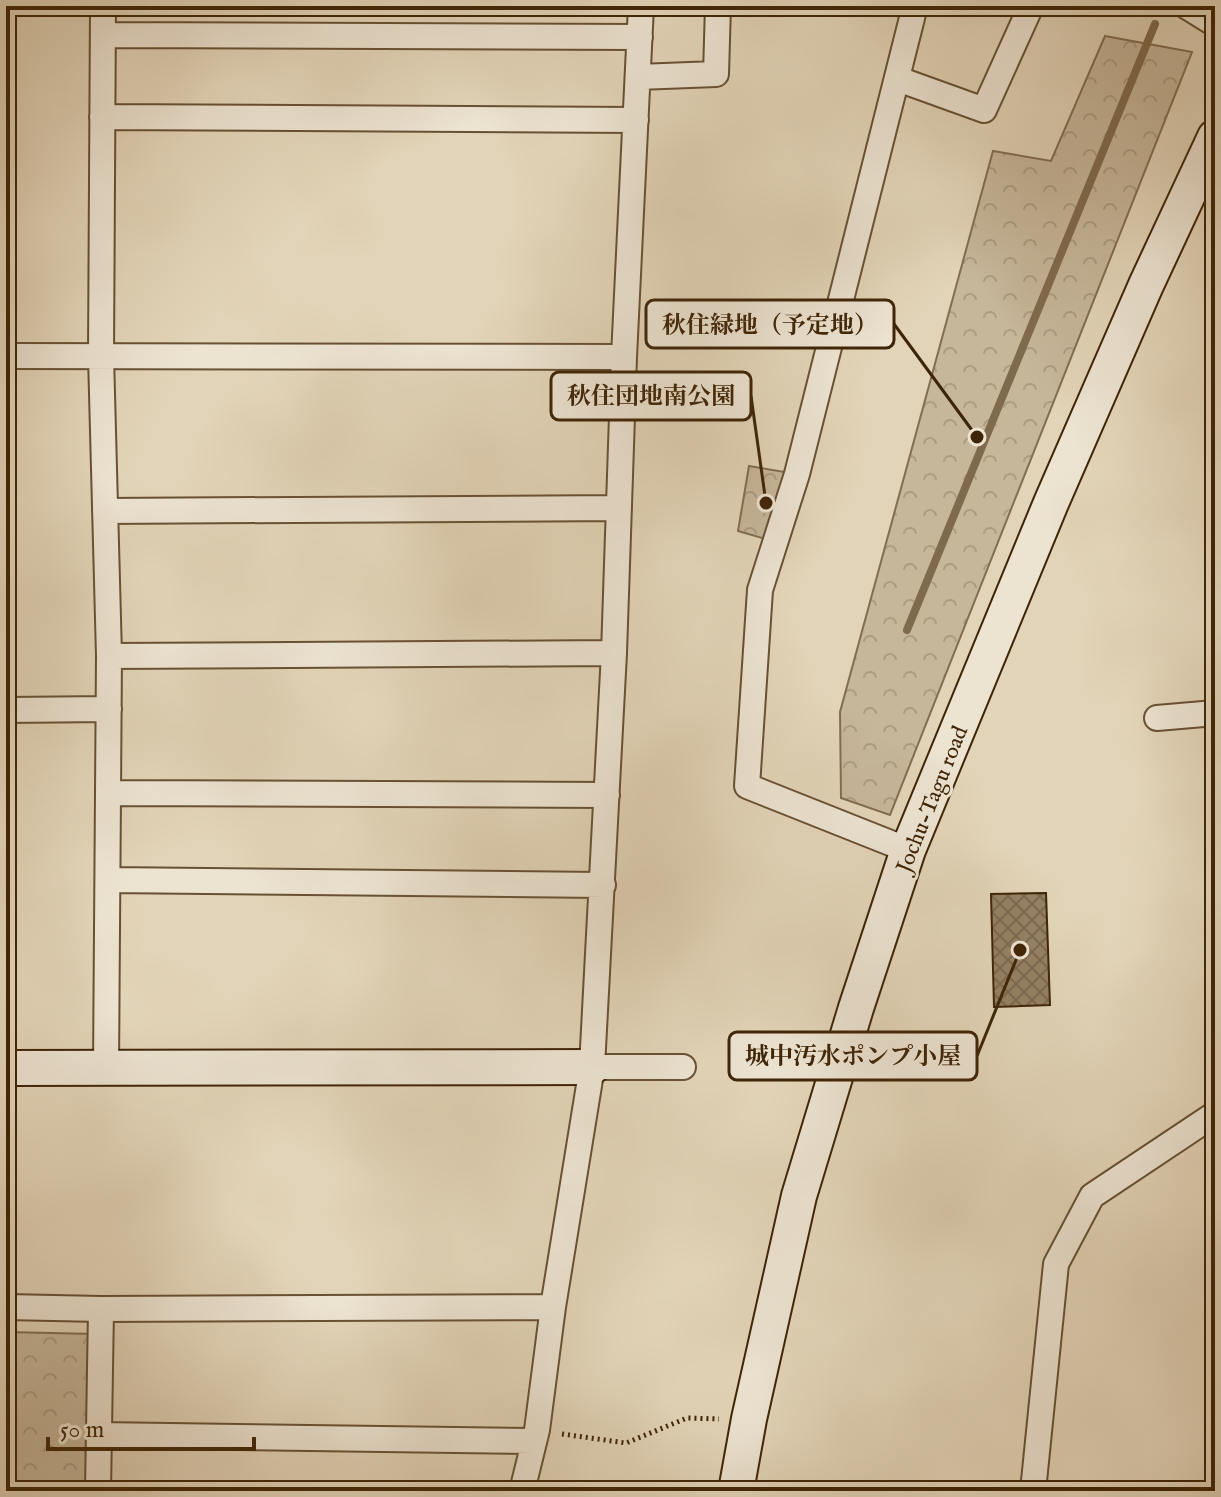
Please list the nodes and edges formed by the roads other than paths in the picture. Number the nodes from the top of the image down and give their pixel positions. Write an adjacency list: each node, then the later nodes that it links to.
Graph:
1 (103, 6): 8 (street)
2 (641, 6): 9 (street)
3 (718, 6): 10 (street)
4 (915, 6): 11 (street)
5 (1031, 6): 11 (street)
6 (1186, 6): 7 (street)
7 (1215, 24)
8 (103, 35): 9 (street); 12 (street)
9 (640, 37): 10 (street)
10 (638, 77): 13 (street)
11 (898, 79): 28 (street)
12 (102, 117): 13 (street); 16 (street)
13 (636, 120): 17 (street)
14 (1215, 137): 28 (street, Jochu-Tagu road)
15 (6, 356): 16 (street)
16 (101, 356): 17 (street); 19 (street)
17 (624, 357): 18 (street)
18 (619, 508): 19 (street); 20 (street)
19 (105, 511): 21 (street)
20 (614, 653): 21 (street); 27 (street)
21 (109, 656): 22 (street)
22 (109, 709): 23 (street); 26 (street)
23 (6, 710)
24 (1215, 713): 25 (street)
25 (1157, 718)
26 (108, 793): 27 (street); 29 (street)
27 (607, 795): 30 (street)
28 (908, 850): 43 (street, Jochu-Tagu road)
29 (108, 880): 30 (street); 34 (street)
30 (603, 885): 31 (street)
31 (592, 1067): 32 (street); 34 (street); 37 (street)
32 (683, 1067)
33 (6, 1068): 34 (street)
34 (106, 1068)
35 (1215, 1114): 44 (street)
36 (6, 1307): 38 (street)
37 (553, 1307): 38 (street); 40 (street)
38 (101, 1309): 39 (street)
39 (99, 1435): 40 (street); 41 (street)
40 (536, 1436): 42 (street)
41 (98, 1491)
42 (522, 1491)
43 (736, 1491)
44 (1033, 1491)

